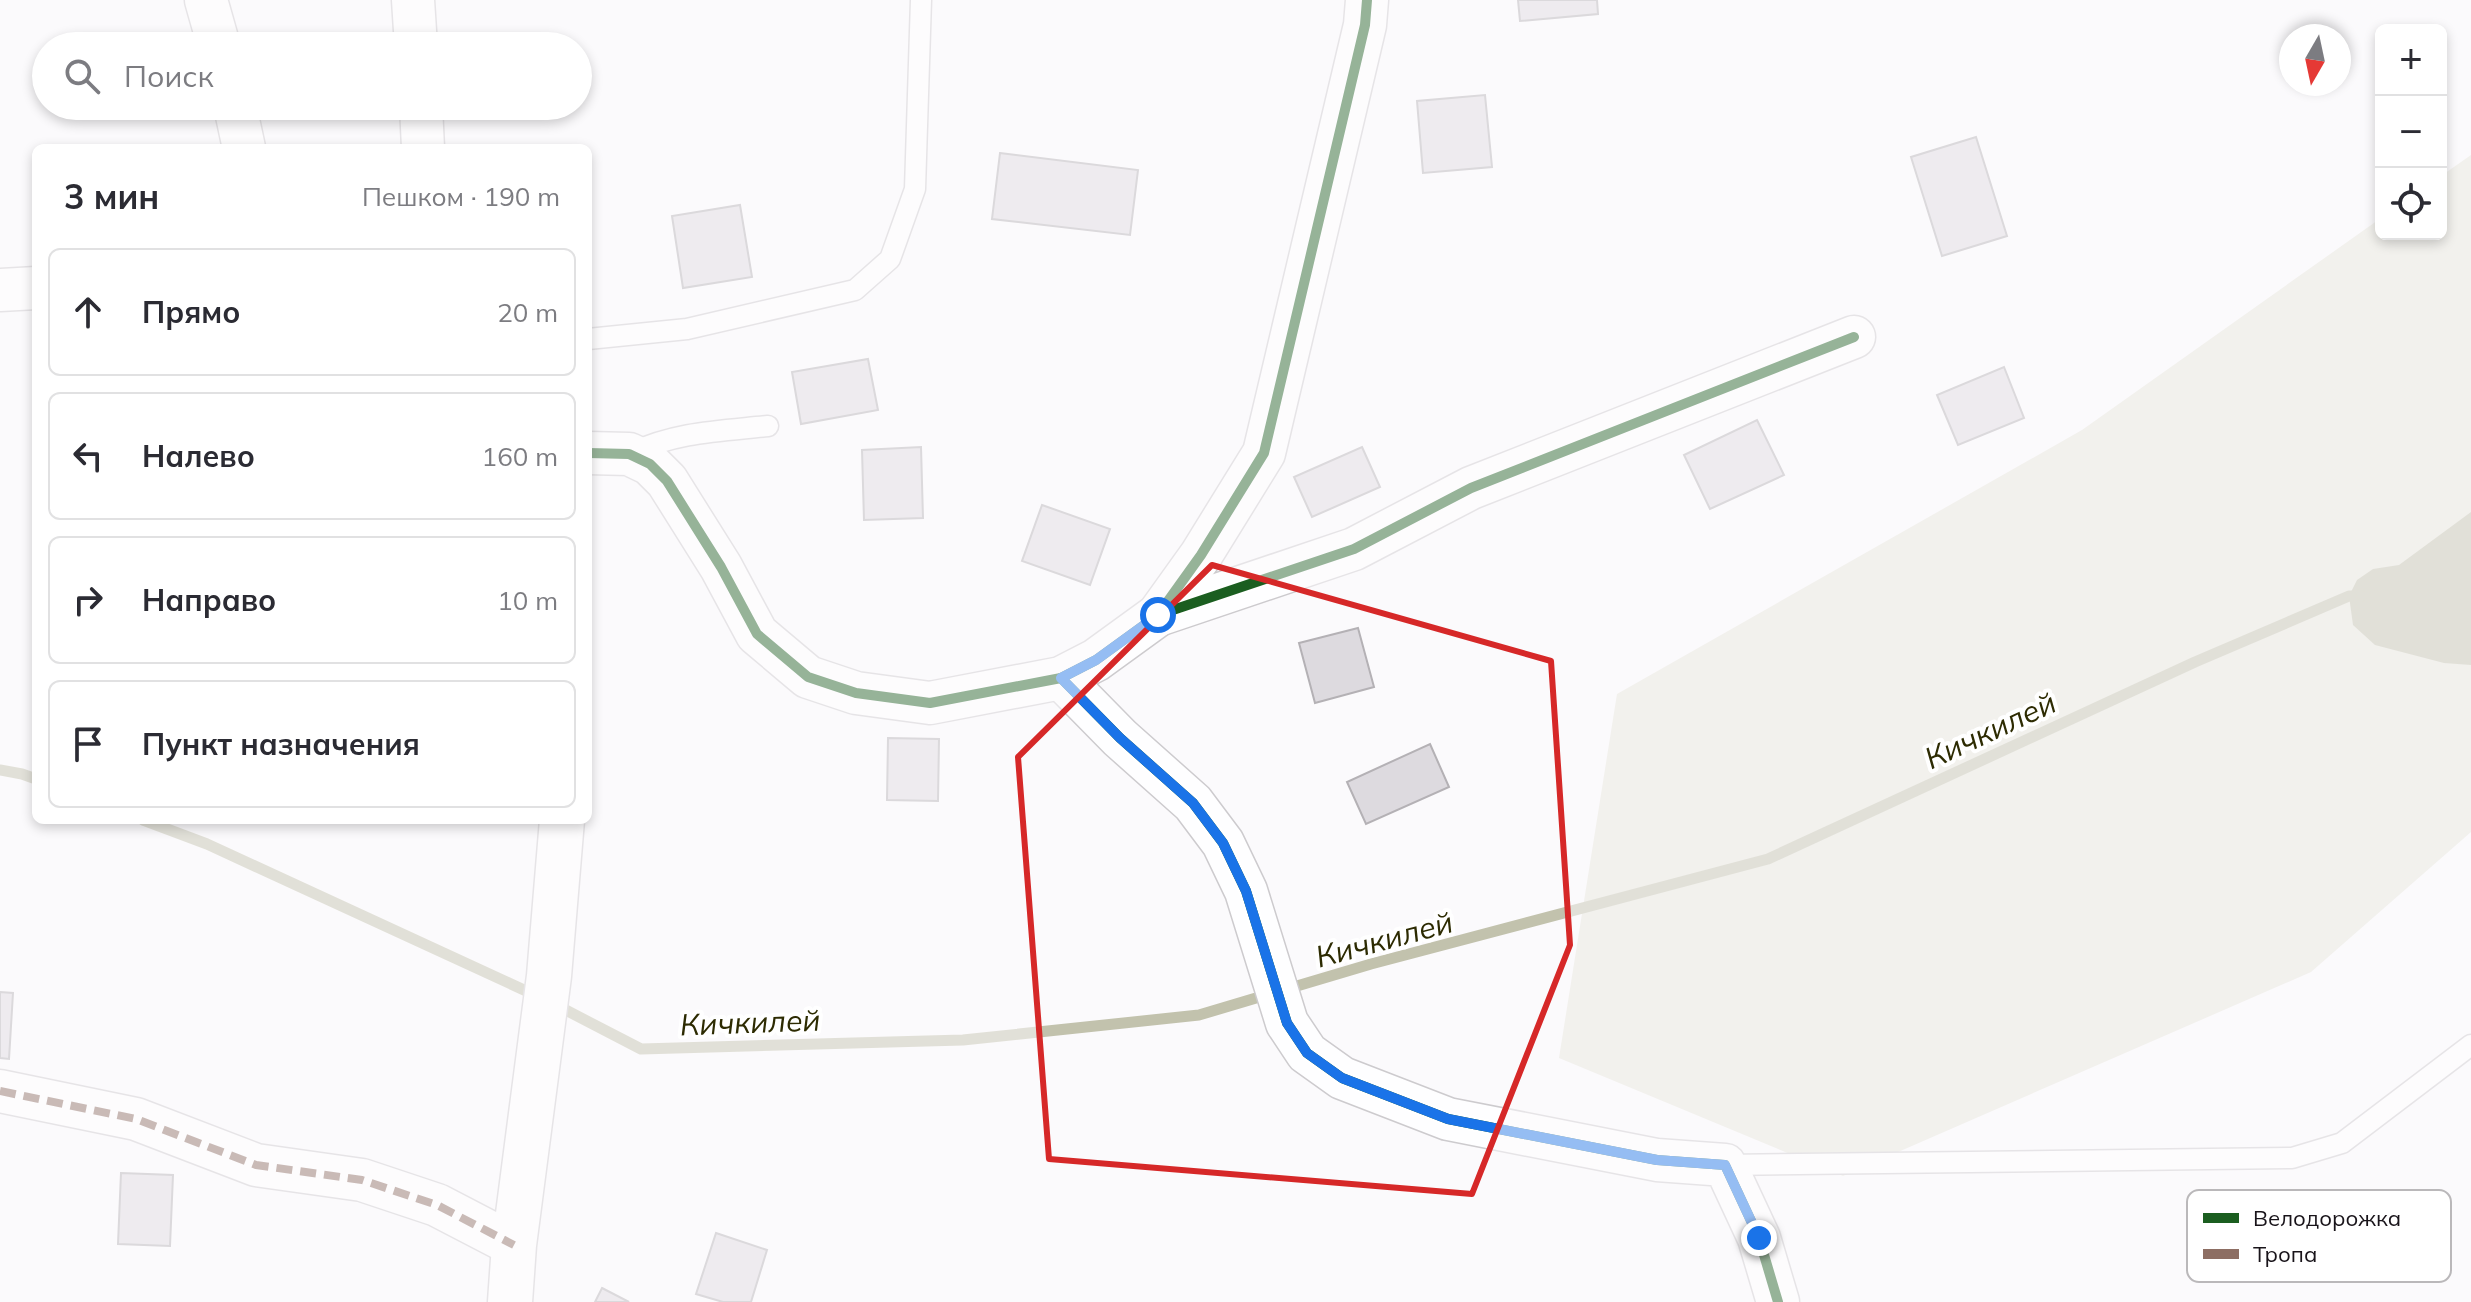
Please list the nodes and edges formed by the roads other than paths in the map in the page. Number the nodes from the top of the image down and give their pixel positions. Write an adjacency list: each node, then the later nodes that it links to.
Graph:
1 (206, 0): 5 (street)
2 (413, 0): 6 (street)
3 (921, 0): 14 (lane)
4 (1367, 0): 18 (street)
5 (215, 32)
6 (415, 32)
7 (238, 120): 9 (street)
8 (422, 120): 10 (street)
9 (243, 144)
10 (423, 144)
11 (32, 288): 12 (street)
12 (0, 290)
13 (1854, 337): 18 (street)
14 (592, 339)
15 (768, 426): 17 (lane)
16 (592, 453): 17 (street)
17 (629, 454): 19 (street)
18 (1158, 615): 19 (street)
19 (1061, 678): 23 (street)
20 (562, 824): 24 (street)
21 (2471, 1045): 23 (lane)
22 (0, 1091): 24 (street)
23 (1725, 1165): 26 (street)
24 (514, 1245): 25 (street)
25 (510, 1302)
26 (1778, 1302)

